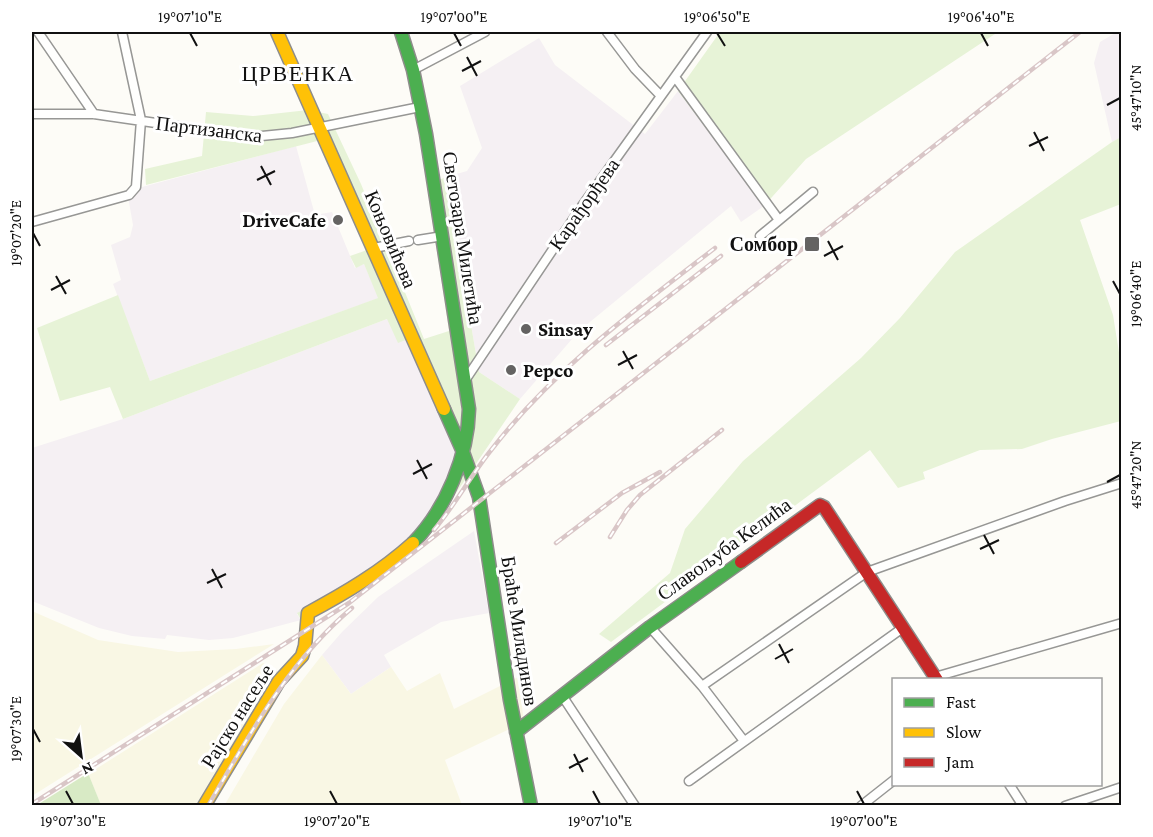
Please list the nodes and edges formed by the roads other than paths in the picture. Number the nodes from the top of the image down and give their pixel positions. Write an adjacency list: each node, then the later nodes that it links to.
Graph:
1 (38, 32): 13 (street)
2 (277, 32): 15 (street, Коњовићева)
3 (401, 32): 8 (street, Светозара Милетића)
4 (485, 32): 8 (street)
5 (607, 32): 10 (street)
6 (707, 32): 9 (street, Карађорђева)
7 (121, 33): 14 (street)
8 (413, 70): 11 (street, Светозара Милетића)
9 (675, 77): 10 (street, Карађорђева); 17 (street)
10 (660, 94): 22 (street, Карађорђева)
11 (420, 107): 15 (street, Партизанска); 19 (street, Светозара Милетића)
12 (32, 114): 13 (street, Партизанска)
13 (94, 114): 14 (street, Партизанска)
14 (141, 120): 15 (street, Партизанска); 18 (street)
15 (320, 128): 21 (street, Коњовићева)
16 (813, 192): 17 (street)
17 (779, 220): 20 (street)
18 (32, 222)
19 (443, 236): 21 (street); 22 (street, Светозара Милетића)
20 (760, 236)
21 (374, 248): 23 (street, Коњовићева)
22 (466, 380): 23 (street, Светозара Милетића)
23 (465, 458): 26 (street, Светозара Милетића); 33 (street, Браће Миладинов)
24 (1122, 483): 25 (street)
25 (867, 572): 28 (street, Славољуба Келића); 29 (street); 31 (street)
26 (308, 612): 39 (street, Рајско насеље)
27 (1122, 622): 30 (street)
28 (650, 627): 31 (street); 32 (street, Славољуба Келића)
29 (904, 627): 30 (street); 34 (street)
30 (936, 678)
31 (702, 686): 34 (street)
32 (563, 697): 33 (street, Славољуба Келића); 41 (street)
33 (516, 732): 40 (street, Браће Миладинов)
34 (744, 741): 35 (street)
35 (689, 781)
36 (892, 782): 42 (street)
37 (1010, 786): 43 (street)
38 (1122, 787): 44 (street)
39 (204, 806)
40 (531, 806)
41 (635, 806)
42 (861, 806)
43 (1023, 806)
44 (1065, 806)

